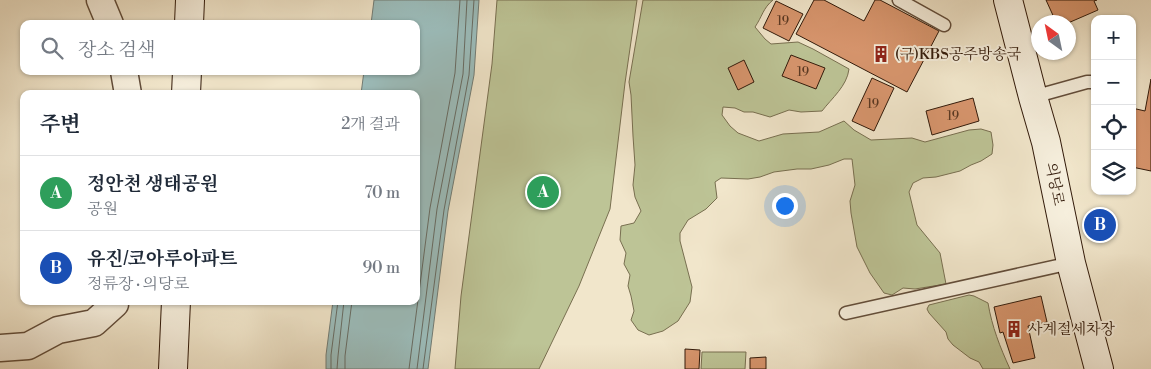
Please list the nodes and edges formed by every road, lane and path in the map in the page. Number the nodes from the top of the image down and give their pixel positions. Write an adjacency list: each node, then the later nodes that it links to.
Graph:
1 (100, 0): 5 (street)
2 (190, 0): 6 (main road)
3 (899, 0): 7 (lane)
4 (1008, 0): 13 (main road, 의당로)
5 (108, 20)
6 (189, 20)
7 (944, 25)
8 (125, 75): 11 (street)
9 (187, 75): 12 (main road)
10 (1091, 82): 13 (lane)
11 (127, 90)
12 (186, 90)
13 (1033, 97): 14 (main road, 의당로)
14 (1071, 263): 17 (lane); 20 (main road, 의당로)
15 (114, 305): 18 (street)
16 (176, 305): 19 (main road)
17 (846, 313)
18 (0, 348)
19 (173, 369)
20 (1099, 369)

